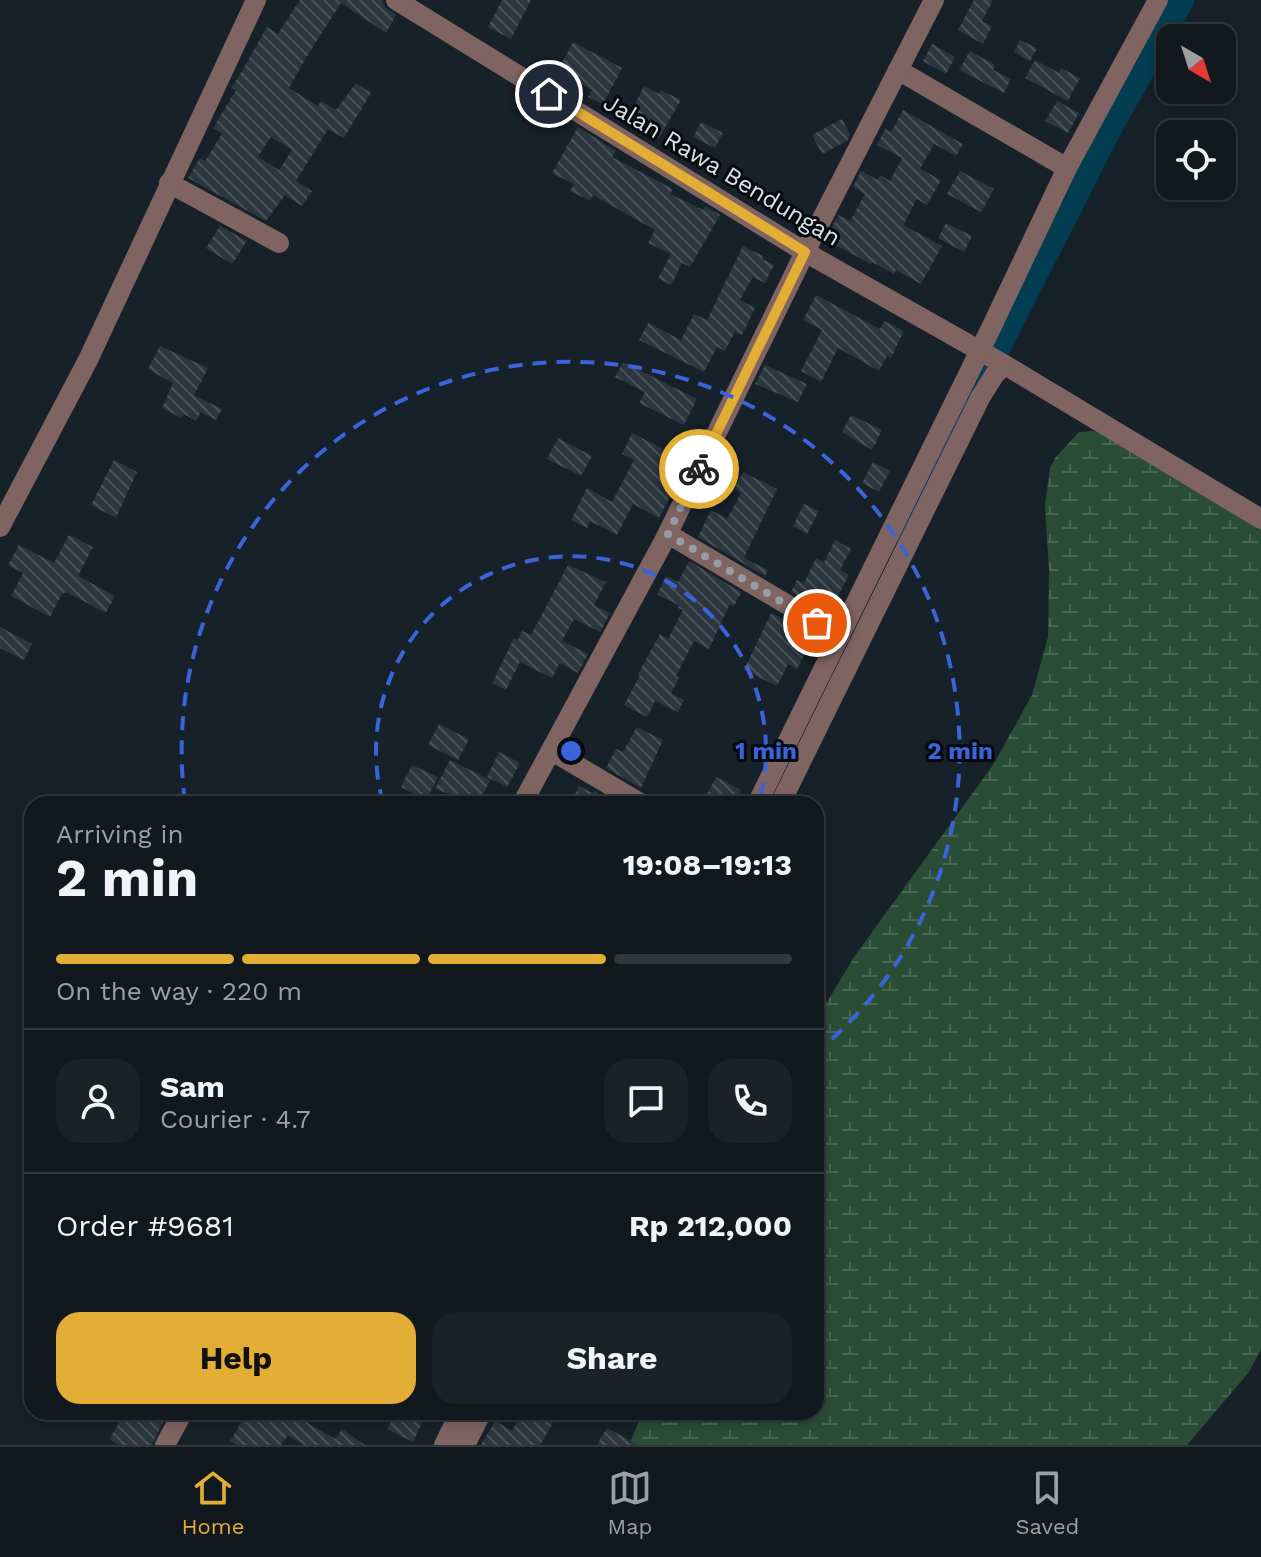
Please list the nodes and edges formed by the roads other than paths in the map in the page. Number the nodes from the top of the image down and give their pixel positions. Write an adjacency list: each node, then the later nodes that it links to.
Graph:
1 (256, 0): 7 (street)
2 (396, 0): 9 (street, Jalan Rawa Bendungan)
3 (934, 0): 5 (street)
4 (1158, 0): 6 (street)
5 (898, 70): 6 (street); 9 (street)
6 (1067, 168): 10 (street)
7 (169, 183): 8 (street); 12 (street)
8 (279, 243)
9 (805, 252): 10 (street, Jalan Rawa Bendungan); 13 (street)
10 (992, 357): 11 (street, Jalan Rawa Bendungan); 14 (street); 19 (street)
11 (1261, 519)
12 (0, 527)
13 (668, 534): 14 (street); 15 (street)
14 (840, 636): 18 (street)
15 (552, 751): 16 (street); 17 (street)
16 (527, 796)
17 (628, 796)
18 (761, 796)
19 (784, 796)
20 (179, 1420): 23 (street)
21 (456, 1420): 24 (street)
22 (478, 1420): 25 (street)
23 (167, 1444)
24 (444, 1445)
25 (465, 1445)

